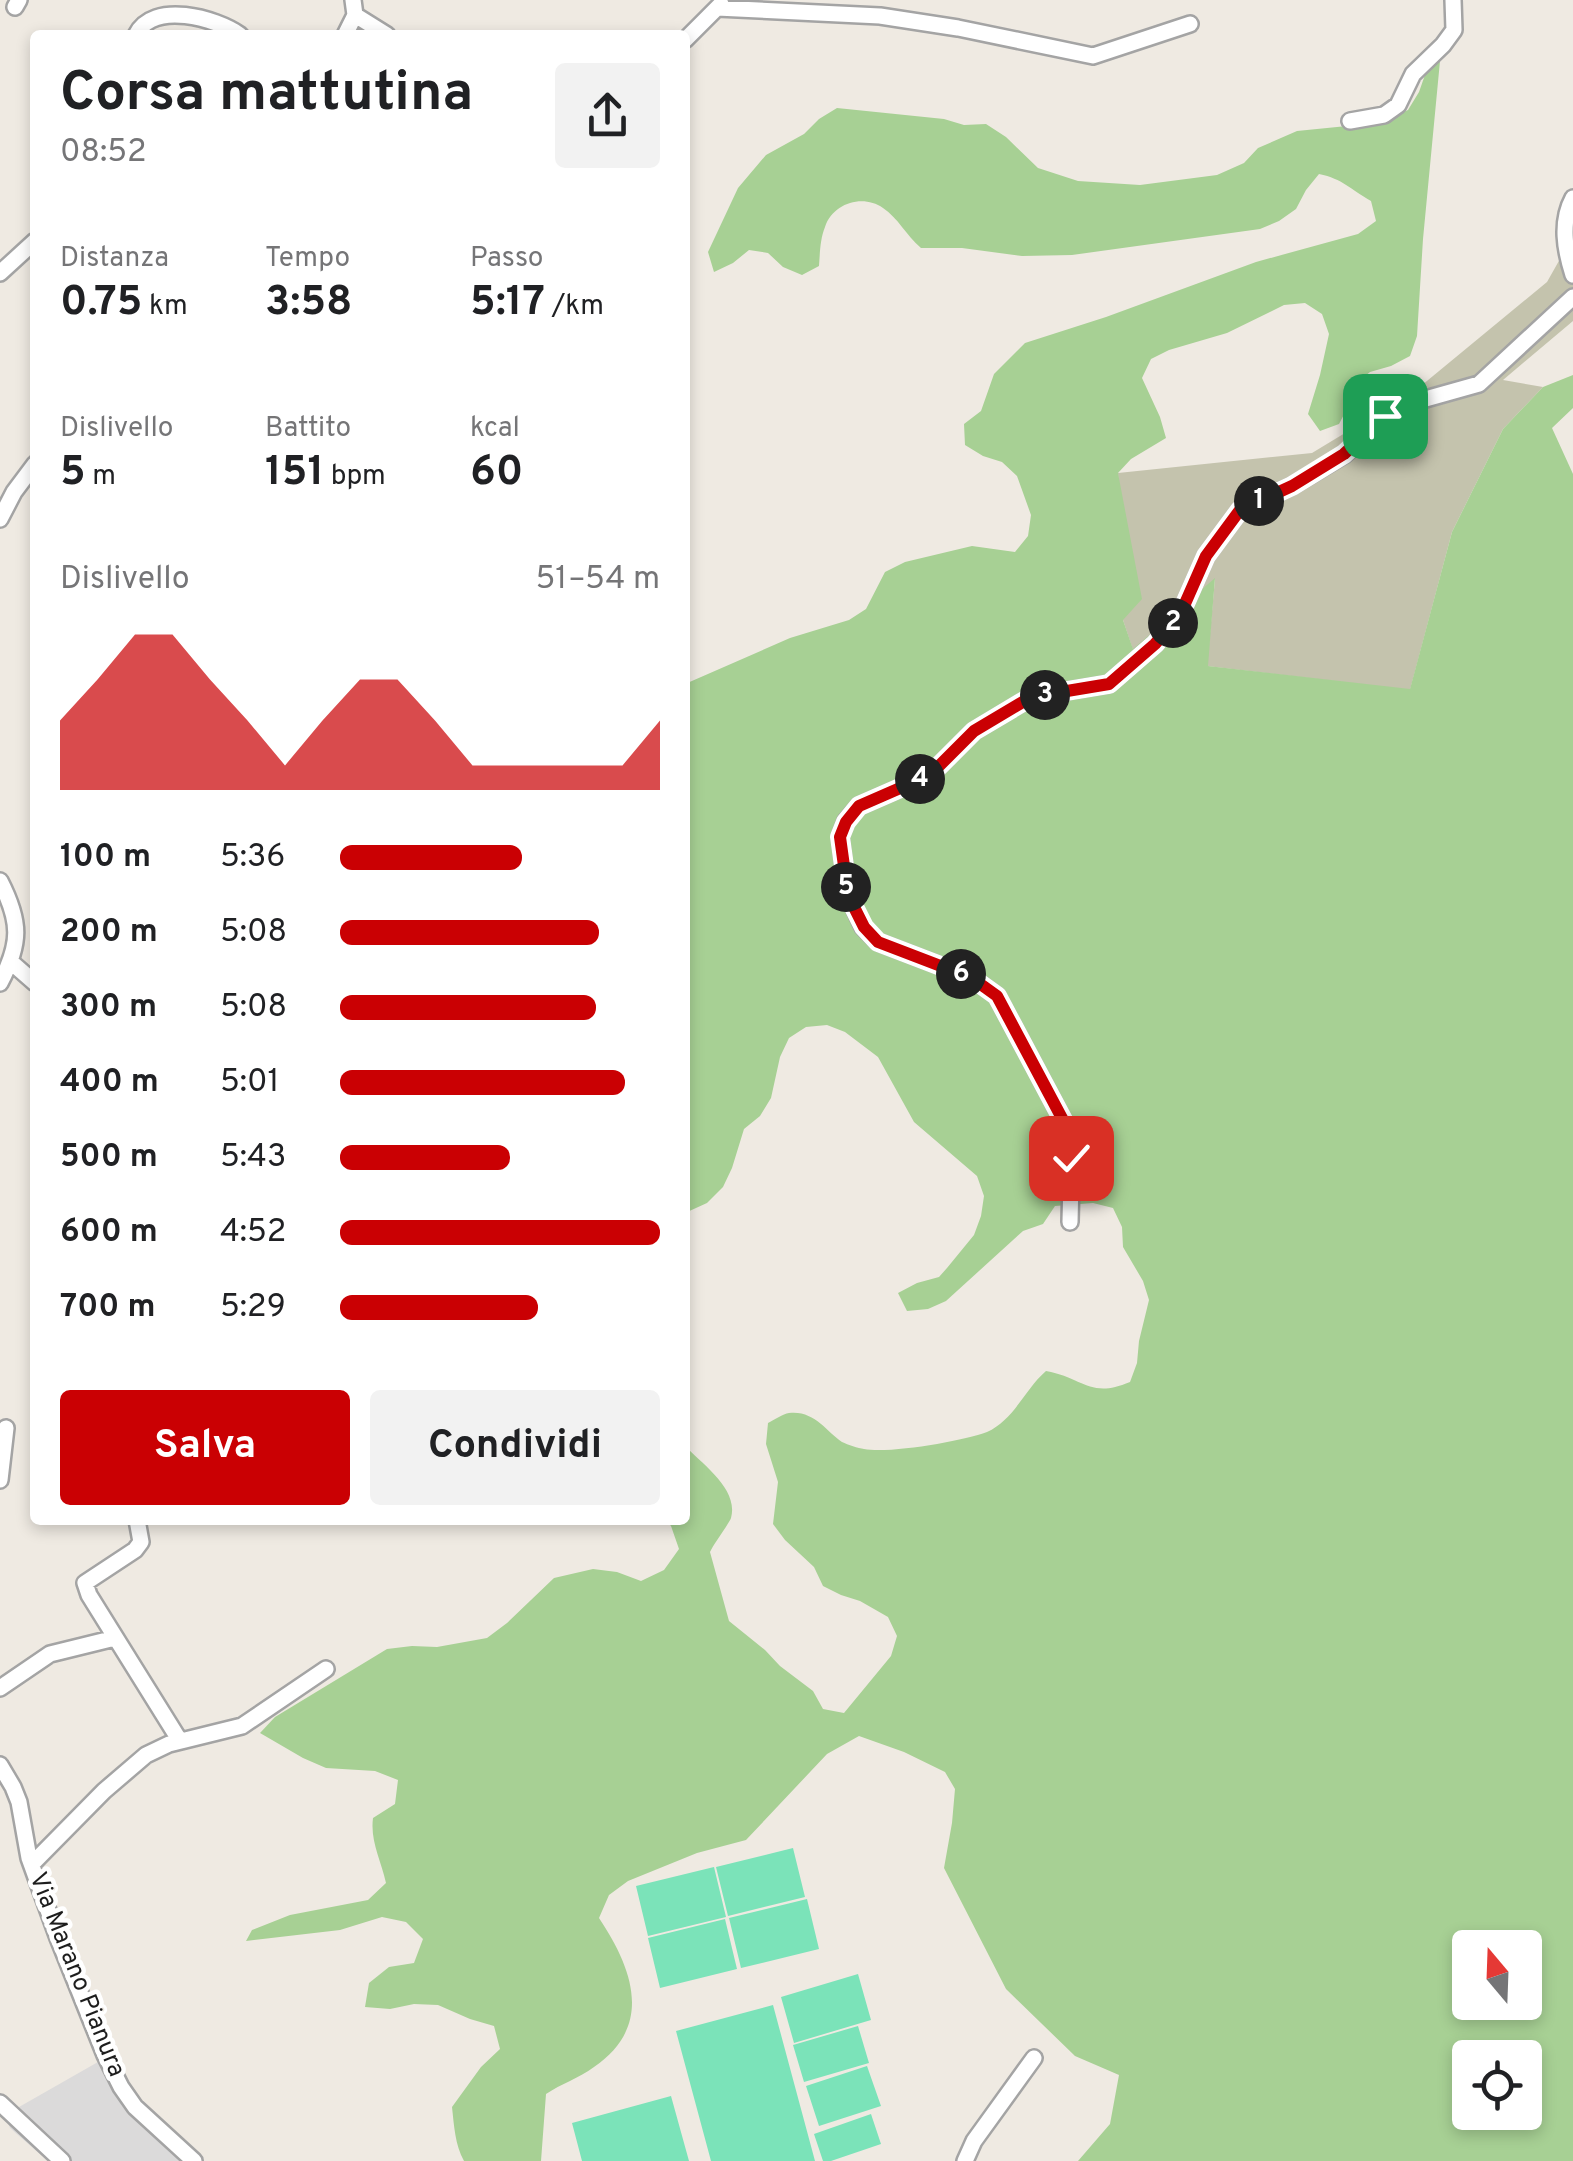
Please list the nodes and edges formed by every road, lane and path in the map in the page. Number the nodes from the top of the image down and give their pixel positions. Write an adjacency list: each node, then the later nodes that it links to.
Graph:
1 (1453, 0): 9 (street)
2 (721, 4): 4 (street); 8 (street)
3 (354, 7): 7 (street)
4 (1190, 24)
5 (139, 30): 6 (street)
6 (233, 30)
7 (381, 30)
8 (690, 35)
9 (1350, 121)
10 (1573, 198): 13 (street)
11 (30, 245): 12 (street)
12 (0, 272)
13 (1573, 275)
14 (1573, 297): 21 (street)
15 (30, 471): 16 (street)
16 (0, 519)
17 (0, 881): 18 (street)
18 (11, 962): 19 (street); 20 (street)
19 (30, 979)
20 (0, 983)
21 (1070, 1222)
22 (6, 1428): 23 (street)
23 (0, 1480)
24 (138, 1525): 25 (street)
25 (116, 1638): 27 (street); 28 (street)
26 (326, 1669): 28 (street)
27 (0, 1688)
28 (180, 1741): 30 (street)
29 (0, 1765): 30 (street, Via Marano Pianura)
30 (32, 1864): 34 (street, Via Marano Pianura)
31 (1034, 2058): 35 (street)
32 (0, 2103): 33 (street)
33 (62, 2161)
34 (194, 2161)
35 (965, 2161)

